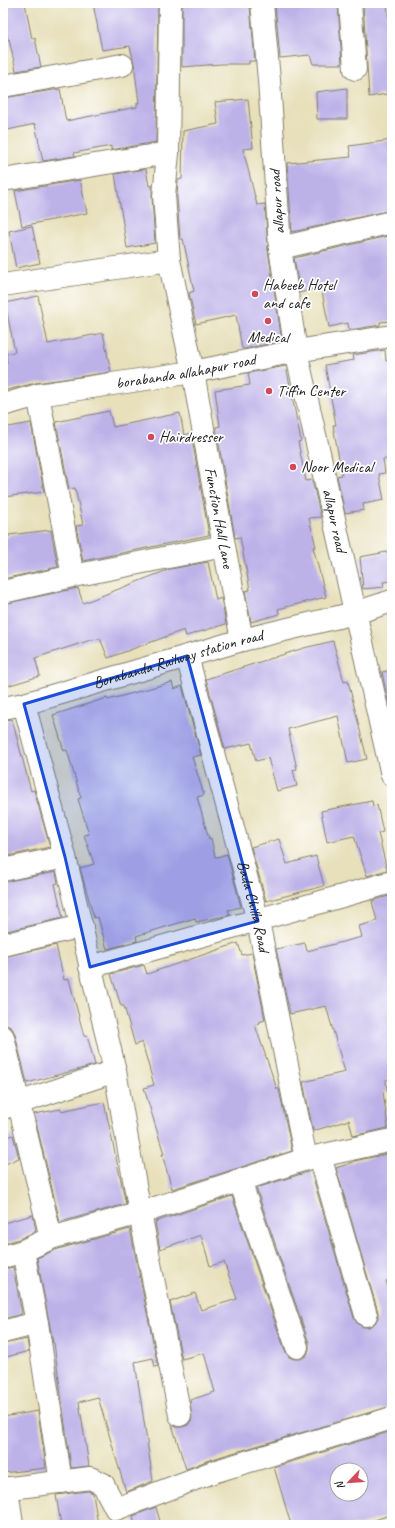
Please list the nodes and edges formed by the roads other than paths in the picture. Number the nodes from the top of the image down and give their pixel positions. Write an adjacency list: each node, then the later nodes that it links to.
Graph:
1 (170, 3): 7 (street, Function Hall Lane)
2 (262, 3): 10 (street, allapur road)
3 (350, 3): 5 (street)
4 (122, 65): 6 (street)
5 (355, 69)
6 (3, 86)
7 (168, 154): 8 (street); 11 (street, Function Hall Lane)
8 (3, 180)
9 (392, 222): 10 (street)
10 (280, 248): 14 (street, allapur road)
11 (169, 260): 12 (street); 15 (street, Function Hall Lane)
12 (3, 285)
13 (392, 336): 14 (street, borabanda allahapur road)
14 (296, 351): 15 (street, borabanda allahapur road); 22 (street, allapur road)
15 (193, 372): 16 (street, borabanda allahapur road); 18 (street, Function Hall Lane)
16 (38, 395): 17 (street, borabanda allahapur road); 19 (street)
17 (3, 405)
18 (224, 546): 19 (street); 23 (street, Function Hall Lane)
19 (73, 576): 20 (street)
20 (3, 592)
21 (392, 601): 22 (street, Borabanda Railway station road)
22 (355, 613): 23 (street, Borabanda Railway station road); 26 (street, allapur road)
23 (242, 640): 24 (street, Borabanda Railway station road)
24 (187, 656): 25 (street, Borabanda Railway station road); 30 (street, Bada Chilla Road)
25 (9, 703): 27 (street)
26 (392, 775)
27 (65, 857): 28 (street); 31 (street)
28 (3, 870)
29 (392, 882): 30 (street)
30 (258, 921): 33 (street); 38 (street, Bada Chilla Road)
31 (82, 926): 32 (street); 33 (street)
32 (3, 944)
33 (90, 967): 35 (street)
34 (3, 1037): 36 (street)
35 (115, 1071): 36 (street); 40 (street)
36 (11, 1105): 41 (street)
37 (392, 1140): 38 (street)
38 (313, 1158): 39 (street); 43 (street, Bada Chilla Road)
39 (240, 1181): 40 (street); 46 (street)
40 (140, 1213): 41 (street); 47 (street)
41 (51, 1238): 42 (street)
42 (13, 1254): 44 (street)
43 (366, 1315)
44 (37, 1323): 45 (street); 49 (street)
45 (3, 1332)
46 (297, 1347)
47 (180, 1415)
48 (392, 1418): 51 (street)
49 (61, 1482): 50 (street); 51 (street)
50 (5, 1488): 52 (street)
51 (117, 1517)
52 (12, 1525)

